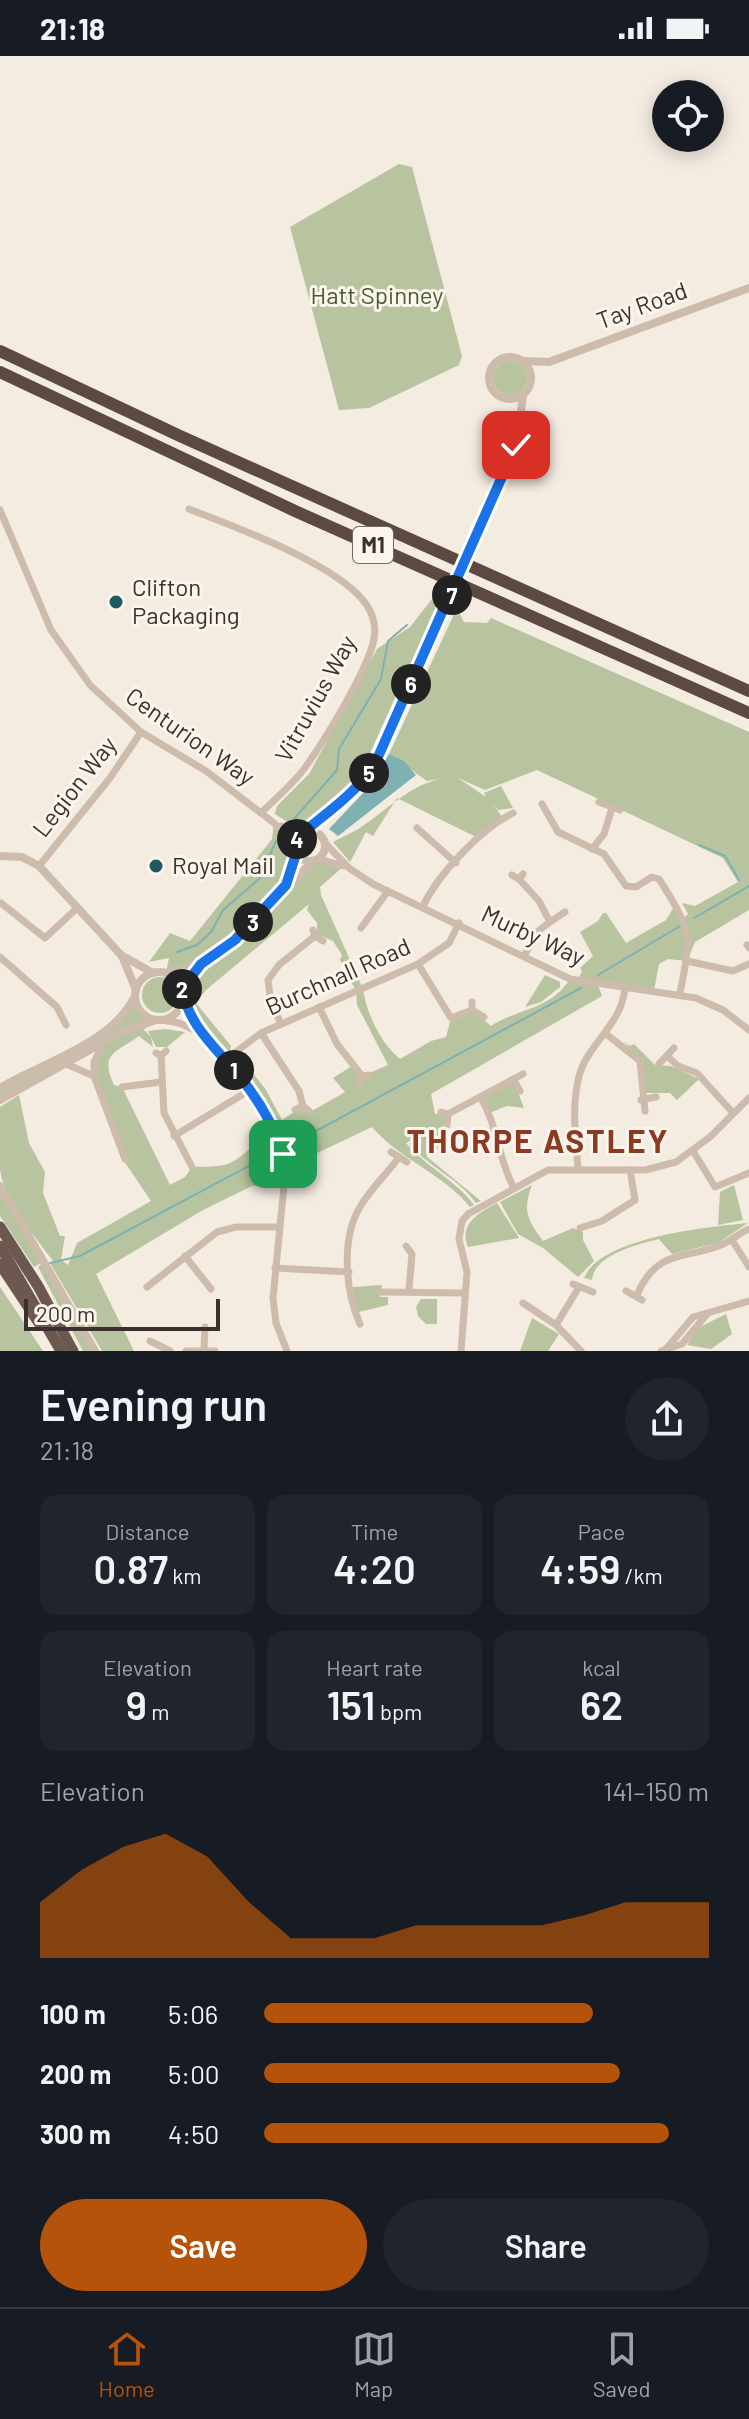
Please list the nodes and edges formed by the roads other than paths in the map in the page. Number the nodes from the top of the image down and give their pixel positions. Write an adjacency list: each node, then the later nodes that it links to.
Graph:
1 (749, 288): 4 (street, Tay Road)
2 (0, 351): 12 (highway, M1)
3 (524, 361): 4 (street, Tay Road); 6 (street); 8 (street)
4 (549, 362): 6 (street, Tay Road)
5 (0, 372): 13 (highway, M1)
6 (531, 381): 7 (street)
7 (523, 395): 8 (street); 9 (street)
8 (501, 398): 9 (street)
9 (518, 421): 19 (street, bridge)
10 (189, 509): 17 (street, Vitruvius Way)
11 (0, 510): 14 (street, Centurion Way)
12 (749, 691)
13 (749, 713)
14 (141, 732): 17 (street, Centurion Way); 29 (street, Legion Way)
15 (599, 802): 24 (street)
16 (547, 806): 24 (street)
17 (261, 813): 20 (street, Centurion Way)
18 (513, 813): 28 (street)
19 (330, 814): 22 (street); 23 (street)
20 (274, 823): 22 (street, Centurion Way); 25 (street, Centurion Way)
21 (415, 827): 28 (street)
22 (305, 832): 23 (street); 25 (street)
23 (324, 841): 27 (street); 30 (street, Murby Way)
24 (592, 849): 45 (street)
25 (295, 850): 27 (street); 32 (street)
26 (0, 856): 29 (street)
27 (315, 860): 30 (street, Murby Way); 32 (street)
28 (456, 863): 35 (street)
29 (39, 866): 36 (street)
30 (349, 868): 33 (street, Murby Way)
31 (518, 876): 38 (street)
32 (286, 885): 46 (street)
33 (388, 891): 35 (street, Murby Way); 40 (street)
34 (1, 903): 36 (street)
35 (423, 906): 39 (street, Murby Way)
36 (77, 908): 42 (street)
37 (565, 912): 38 (street)
38 (550, 922): 43 (street)
39 (459, 923): 43 (street, Murby Way); 47 (street, Burchnall Road)
40 (361, 928)
41 (323, 941): 58 (street)
42 (121, 955): 49 (street); 52 (street)
43 (524, 956): 51 (street, Murby Way)
44 (0, 957): 59 (street)
45 (687, 961): 48 (street); 54 (street)
46 (201, 964): 50 (street); 53 (street)
47 (418, 964): 55 (street, Burchnall Road); 56 (street)
48 (749, 964)
49 (153, 973): 50 (street); 52 (street)
50 (166, 973): 53 (street)
51 (625, 988): 54 (street, Murby Way); 63 (street)
52 (136, 993): 57 (street); 77 (street)
53 (183, 993): 57 (street); 61 (street)
54 (680, 993): 60 (street, Murby Way)
55 (319, 1007): 58 (street, Burchnall Road); 73 (street)
56 (484, 1017)
57 (159, 1020): 61 (street); 64 (street)
58 (281, 1024): 62 (street, Burchnall Road)
59 (66, 1025)
60 (749, 1030)
61 (199, 1032): 68 (street)
62 (261, 1033): 68 (street, Burchnall Road); 85 (street)
63 (605, 1033): 84 (street); 95 (street)
64 (103, 1044): 69 (street); 72 (street)
65 (674, 1048): 67 (street)
66 (161, 1053): 75 (street)
67 (667, 1056): 70 (street); 87 (street)
68 (225, 1060): 78 (street)
69 (66, 1064): 72 (street); 83 (street)
70 (659, 1064)
71 (523, 1074): 74 (street)
72 (94, 1076): 93 (street)
73 (363, 1078)
74 (513, 1079): 79 (street); 81 (street)
75 (161, 1082): 76 (street); 89 (street)
76 (122, 1087)
77 (0, 1088)
78 (250, 1090): 89 (street); 106 (street)
79 (520, 1091)
80 (656, 1097): 84 (street)
81 (481, 1098): 88 (street); 101 (street)
82 (749, 1098): 87 (street)
83 (0, 1100)
84 (641, 1100): 86 (street)
85 (302, 1109)
86 (645, 1111)
87 (733, 1113): 90 (street)
88 (447, 1125)
89 (174, 1136): 96 (street)
90 (693, 1151): 97 (street); 100 (street)
91 (391, 1152): 92 (street)
92 (399, 1157): 94 (street); 116 (street)
93 (125, 1159)
94 (407, 1162)
95 (578, 1168): 97 (street); 101 (street)
96 (193, 1169)
97 (630, 1170): 103 (street)
98 (749, 1173): 100 (street)
99 (0, 1186): 136 (street)
100 (715, 1187): 102 (street)
101 (514, 1188): 123 (street)
102 (714, 1197)
103 (635, 1200): 104 (street); 107 (street)
104 (642, 1207)
105 (0, 1227): 135 (highway)
106 (279, 1227): 112 (street); 115 (street)
107 (579, 1229)
108 (749, 1229): 109 (street)
109 (732, 1240): 114 (street); 120 (street)
110 (0, 1246): 134 (highway)
111 (406, 1246): 119 (street)
112 (185, 1256): 117 (street); 118 (street)
113 (0, 1264): 134 (highway)
114 (749, 1267)
115 (275, 1268): 116 (street); 131 (street)
116 (349, 1272): 127 (street)
117 (147, 1287)
118 (211, 1289)
119 (409, 1290): 121 (street); 123 (street)
120 (626, 1291)
121 (382, 1292)
122 (593, 1292): 128 (street)
123 (463, 1293): 132 (street)
124 (749, 1301): 133 (street)
125 (526, 1309): 128 (street)
126 (207, 1324): 130 (street)
127 (360, 1324)
128 (556, 1325): 142 (street)
129 (150, 1341): 137 (street)
130 (204, 1349): 138 (street); 139 (street)
131 (286, 1349): 140 (street)
132 (462, 1349): 141 (street)
133 (663, 1350)
134 (58, 1351)
135 (73, 1351)
136 (95, 1351)
137 (170, 1351)
138 (186, 1351)
139 (215, 1351)
140 (276, 1351)
141 (472, 1351)
142 (581, 1351)

